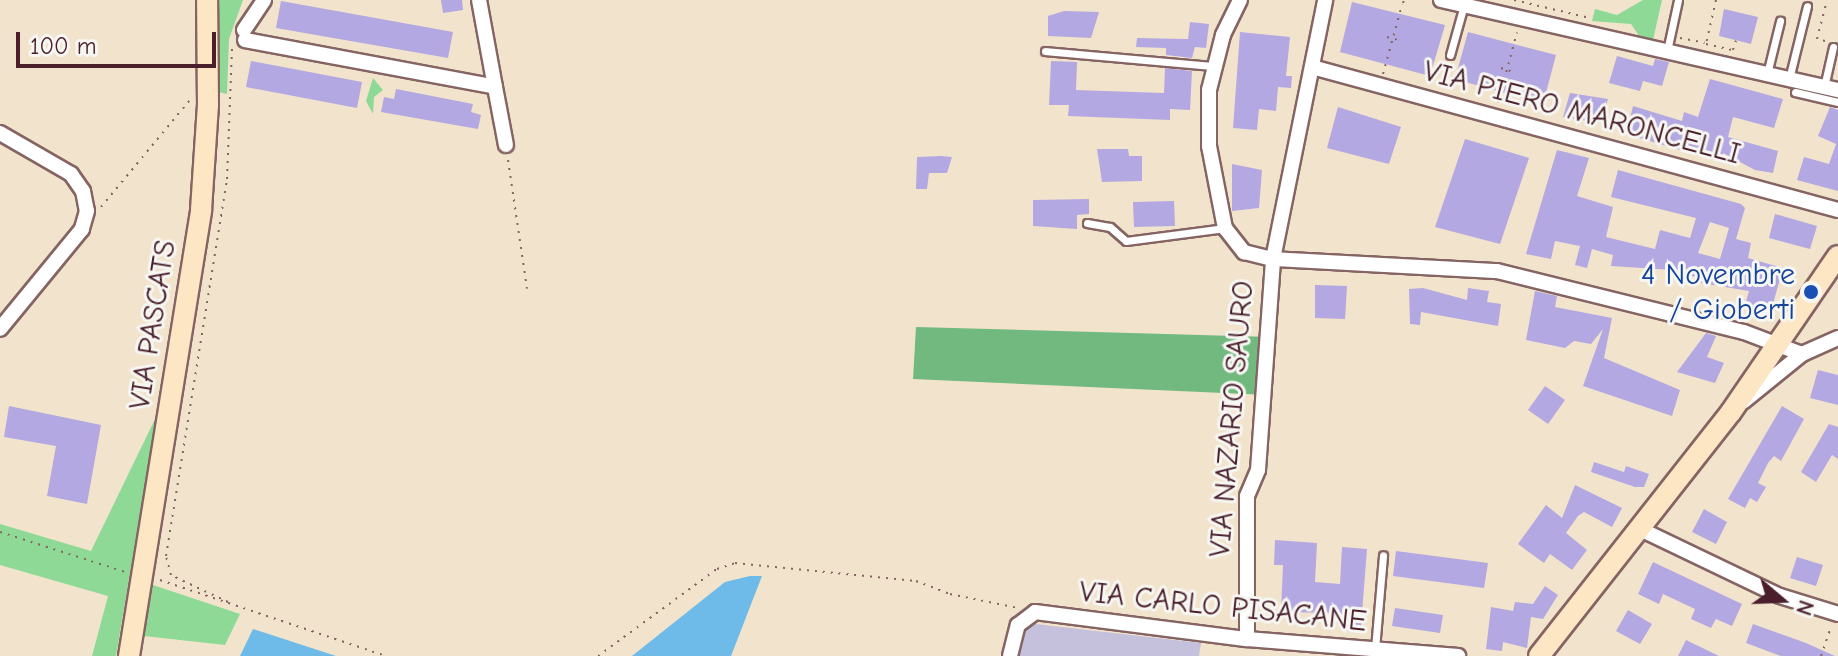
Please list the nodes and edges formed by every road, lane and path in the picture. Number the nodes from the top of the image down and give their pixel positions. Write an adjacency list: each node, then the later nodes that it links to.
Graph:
1 (207, 0): 63 (main road, VIA PASCATS)
2 (264, 0): 16 (street)
3 (479, 0): 34 (street)
4 (1240, 0): 26 (street)
5 (1441, 0): 11 (street)
6 (1678, 0): 15 (lane)
7 (1716, 0): 21 (path)
8 (1827, 0): 22 (path)
9 (1325, 1): 27 (street)
10 (1403, 3): 18 (path)
11 (1464, 5): 24 (street); 25 (lane)
12 (1807, 6): 33 (lane)
13 (1780, 21): 31 (lane)
14 (1518, 31): 29 (path)
15 (1670, 35): 21 (path); 24 (lane)
16 (241, 37): 34 (street); 58 (path)
17 (1387, 37): 18 (path)
18 (1393, 38): 19 (path); 32 (path)
19 (1398, 40)
20 (1736, 40): 21 (path)
21 (1706, 44)
22 (1834, 45): 35 (lane)
23 (1045, 51): 26 (lane)
24 (1667, 51): 31 (street)
25 (1450, 55)
26 (1216, 66): 43 (street)
27 (1312, 67): 32 (street, VIA PIERO MARONCELLI); 46 (street)
28 (1501, 68): 29 (path)
29 (1507, 70): 30 (path); 38 (path)
30 (1513, 72)
31 (1767, 74): 33 (street)
32 (1380, 85): 38 (street, VIA PIERO MARONCELLI)
33 (1792, 86): 35 (street); 37 (lane)
34 (495, 87): 40 (street)
35 (1831, 89)
36 (194, 96): 44 (path)
37 (1838, 102)
38 (1494, 116): 41 (street, VIA PIERO MARONCELLI)
39 (0, 133): 44 (street)
40 (506, 145): 47 (path)
41 (1838, 210)
42 (1087, 223): 43 (lane)
43 (1225, 228): 46 (street, VIA NAZARIO SAURO)
44 (82, 229): 48 (street)
45 (1838, 256): 50 (main road)
46 (1273, 259): 50 (street); 61 (street, VIA NAZARIO SAURO)
47 (527, 289)
48 (0, 329)
49 (1838, 338): 51 (street)
50 (1776, 348): 51 (street); 52 (main road)
51 (1802, 354): 52 (street)
52 (1731, 412): 53 (main road)
53 (1640, 529): 60 (street); 68 (main road)
54 (0, 532): 56 (path)
55 (1383, 555): 62 (lane)
56 (126, 573)
57 (159, 579): 58 (path)
58 (228, 602): 64 (path)
59 (1035, 612): 61 (street, VIA CARLO PISACANE); 65 (path); 66 (street, VIA CARLO PISACANE)
60 (1837, 613): 69 (path)
61 (1247, 639): 62 (street, VIA CARLO PISACANE)
62 (1375, 650): 67 (street, VIA CARLO PISACANE)
63 (129, 656)
64 (386, 656)
65 (598, 656)
66 (1010, 656)
67 (1458, 656)
68 (1539, 656)
69 (1821, 656)

